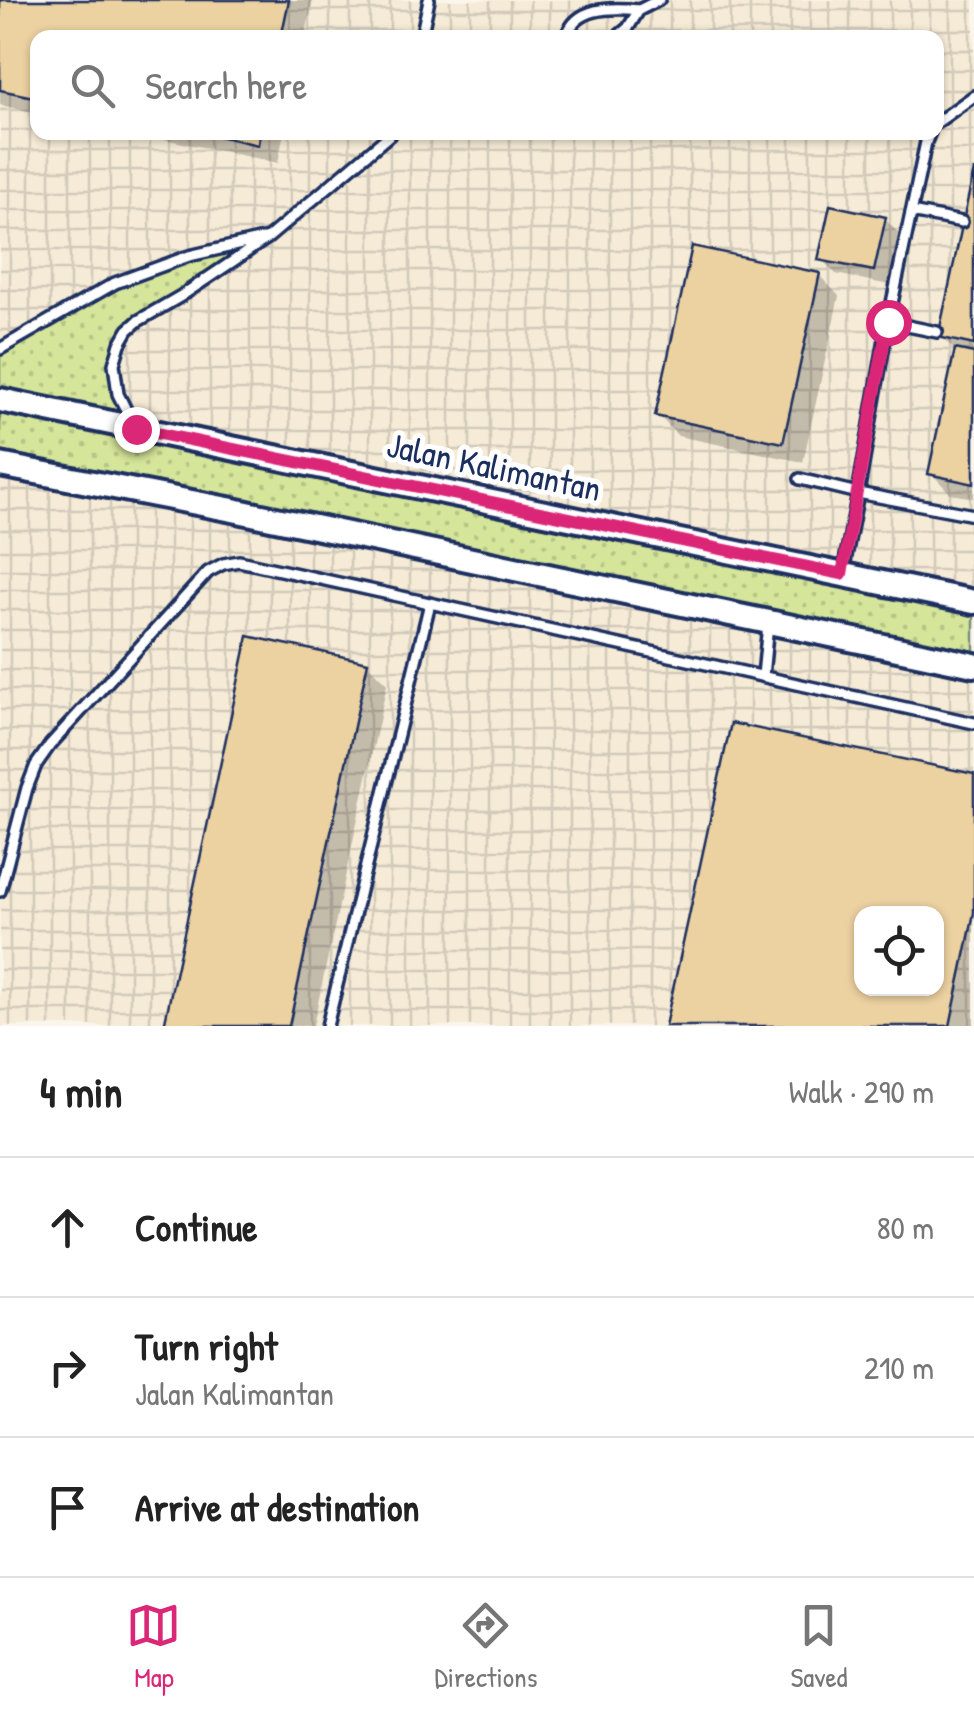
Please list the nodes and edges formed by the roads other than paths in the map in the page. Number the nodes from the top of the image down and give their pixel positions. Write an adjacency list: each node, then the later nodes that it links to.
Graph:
1 (429, 0): 4 (lane)
2 (658, 0): 3 (lane)
3 (639, 10): 5 (lane); 6 (lane)
4 (423, 30)
5 (569, 30)
6 (626, 30)
7 (974, 96): 8 (lane)
8 (944, 117)
9 (384, 140): 13 (lane)
10 (928, 140): 11 (lane)
11 (910, 212): 12 (lane); 14 (lane)
12 (962, 222)
13 (270, 237): 16 (lane); 18 (lane)
14 (888, 322): 15 (lane); 21 (lane)
15 (937, 332)
16 (0, 349)
17 (0, 400): 18 (street, Jalan Kalimantan)
18 (136, 429): 23 (street, Jalan Kalimantan)
19 (0, 466): 26 (street)
20 (800, 479): 21 (lane)
21 (858, 493): 22 (lane); 23 (lane)
22 (974, 515)
23 (842, 574): 25 (street, Jalan Kalimantan)
24 (430, 602): 28 (lane); 30 (lane); 31 (lane)
25 (974, 602)
26 (768, 623): 27 (street); 28 (lane)
27 (974, 665)
28 (763, 676): 29 (lane)
29 (974, 722)
30 (0, 891)
31 (327, 1026)

